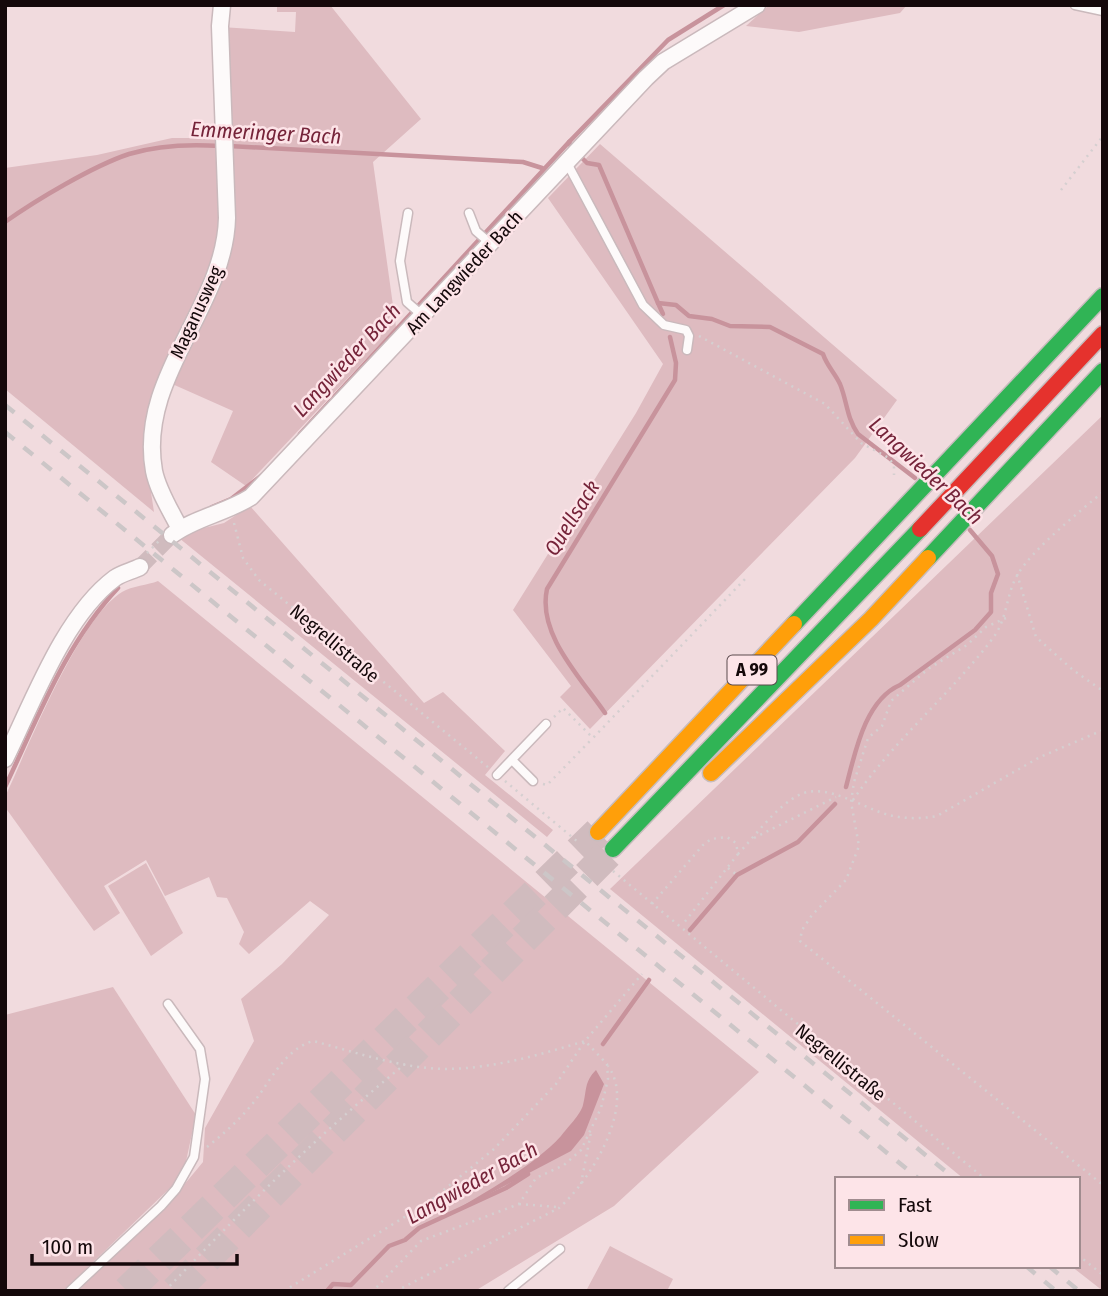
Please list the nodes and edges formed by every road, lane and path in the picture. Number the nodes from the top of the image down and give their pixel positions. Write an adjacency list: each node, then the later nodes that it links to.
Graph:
1 (222, 5): 26 (street, Maganusweg)
2 (757, 5): 6 (street, Am Langwieder Bach)
3 (1075, 5): 4 (lane)
4 (1103, 11)
5 (1103, 136): 7 (path)
6 (573, 156): 10 (street, Am Langwieder Bach); 16 (lane)
7 (1061, 190)
8 (408, 213): 13 (lane)
9 (469, 213): 10 (lane)
10 (485, 239): 13 (street, Am Langwieder Bach)
11 (1098, 278): 20 (highway)
12 (1103, 296): 20 (highway, A 99)
13 (421, 314): 25 (street, Am Langwieder Bach)
14 (382, 316): 15 (path)
15 (391, 322)
16 (686, 330): 18 (lane); 22 (path)
17 (1103, 334): 43 (highway, A 99)
18 (687, 350)
19 (1103, 371): 23 (highway)
20 (1030, 376): 42 (highway, A 99)
21 (1103, 394): 23 (highway)
22 (894, 475)
23 (991, 491): 43 (highway)
24 (1103, 492): 28 (path)
25 (232, 509): 26 (street, Am Langwieder Bach); 35 (path, Negrellistraße)
26 (173, 532): 27 (path)
27 (142, 562): 36 (street)
28 (1017, 574): 30 (path); 31 (path)
29 (745, 579): 34 (path)
30 (1006, 618): 41 (path); 41 (path)
31 (1103, 691)
32 (546, 724): 34 (path); 37 (lane)
33 (1103, 730): 41 (path)
34 (593, 738): 39 (path)
35 (471, 753)
36 (5, 758)
37 (512, 760): 38 (lane); 39 (lane)
38 (497, 775)
39 (533, 781)
40 (838, 797): 41 (path); 44 (path); 44 (path)
41 (851, 803): 60 (path)
42 (598, 832)
43 (625, 834): 45 (highway, A 99)
44 (751, 840): 46 (path)
45 (613, 849)
46 (738, 854): 47 (path); 49 (path)
47 (728, 867): 48 (path); 50 (path)
48 (737, 875)
49 (652, 905)
50 (683, 924)
51 (699, 942): 59 (path, Negrellistraße)
52 (642, 974): 54 (path)
53 (168, 1004): 58 (lane)
54 (585, 1041): 55 (path); 56 (path); 69 (path)
55 (405, 1064): 58 (path); 68 (path)
56 (607, 1065): 57 (path); 61 (path)
57 (592, 1129): 61 (path); 62 (path)
58 (194, 1157): 67 (lane)
59 (983, 1177)
60 (1103, 1185)
61 (581, 1187): 63 (path)
62 (519, 1204): 63 (path); 70 (path)
63 (559, 1208): 71 (path)
64 (560, 1249): 72 (lane)
65 (1080, 1257): 66 (path)
66 (1103, 1275)
67 (70, 1291)
68 (165, 1291)
69 (284, 1291)
70 (373, 1291)
71 (396, 1291)
72 (508, 1291)

